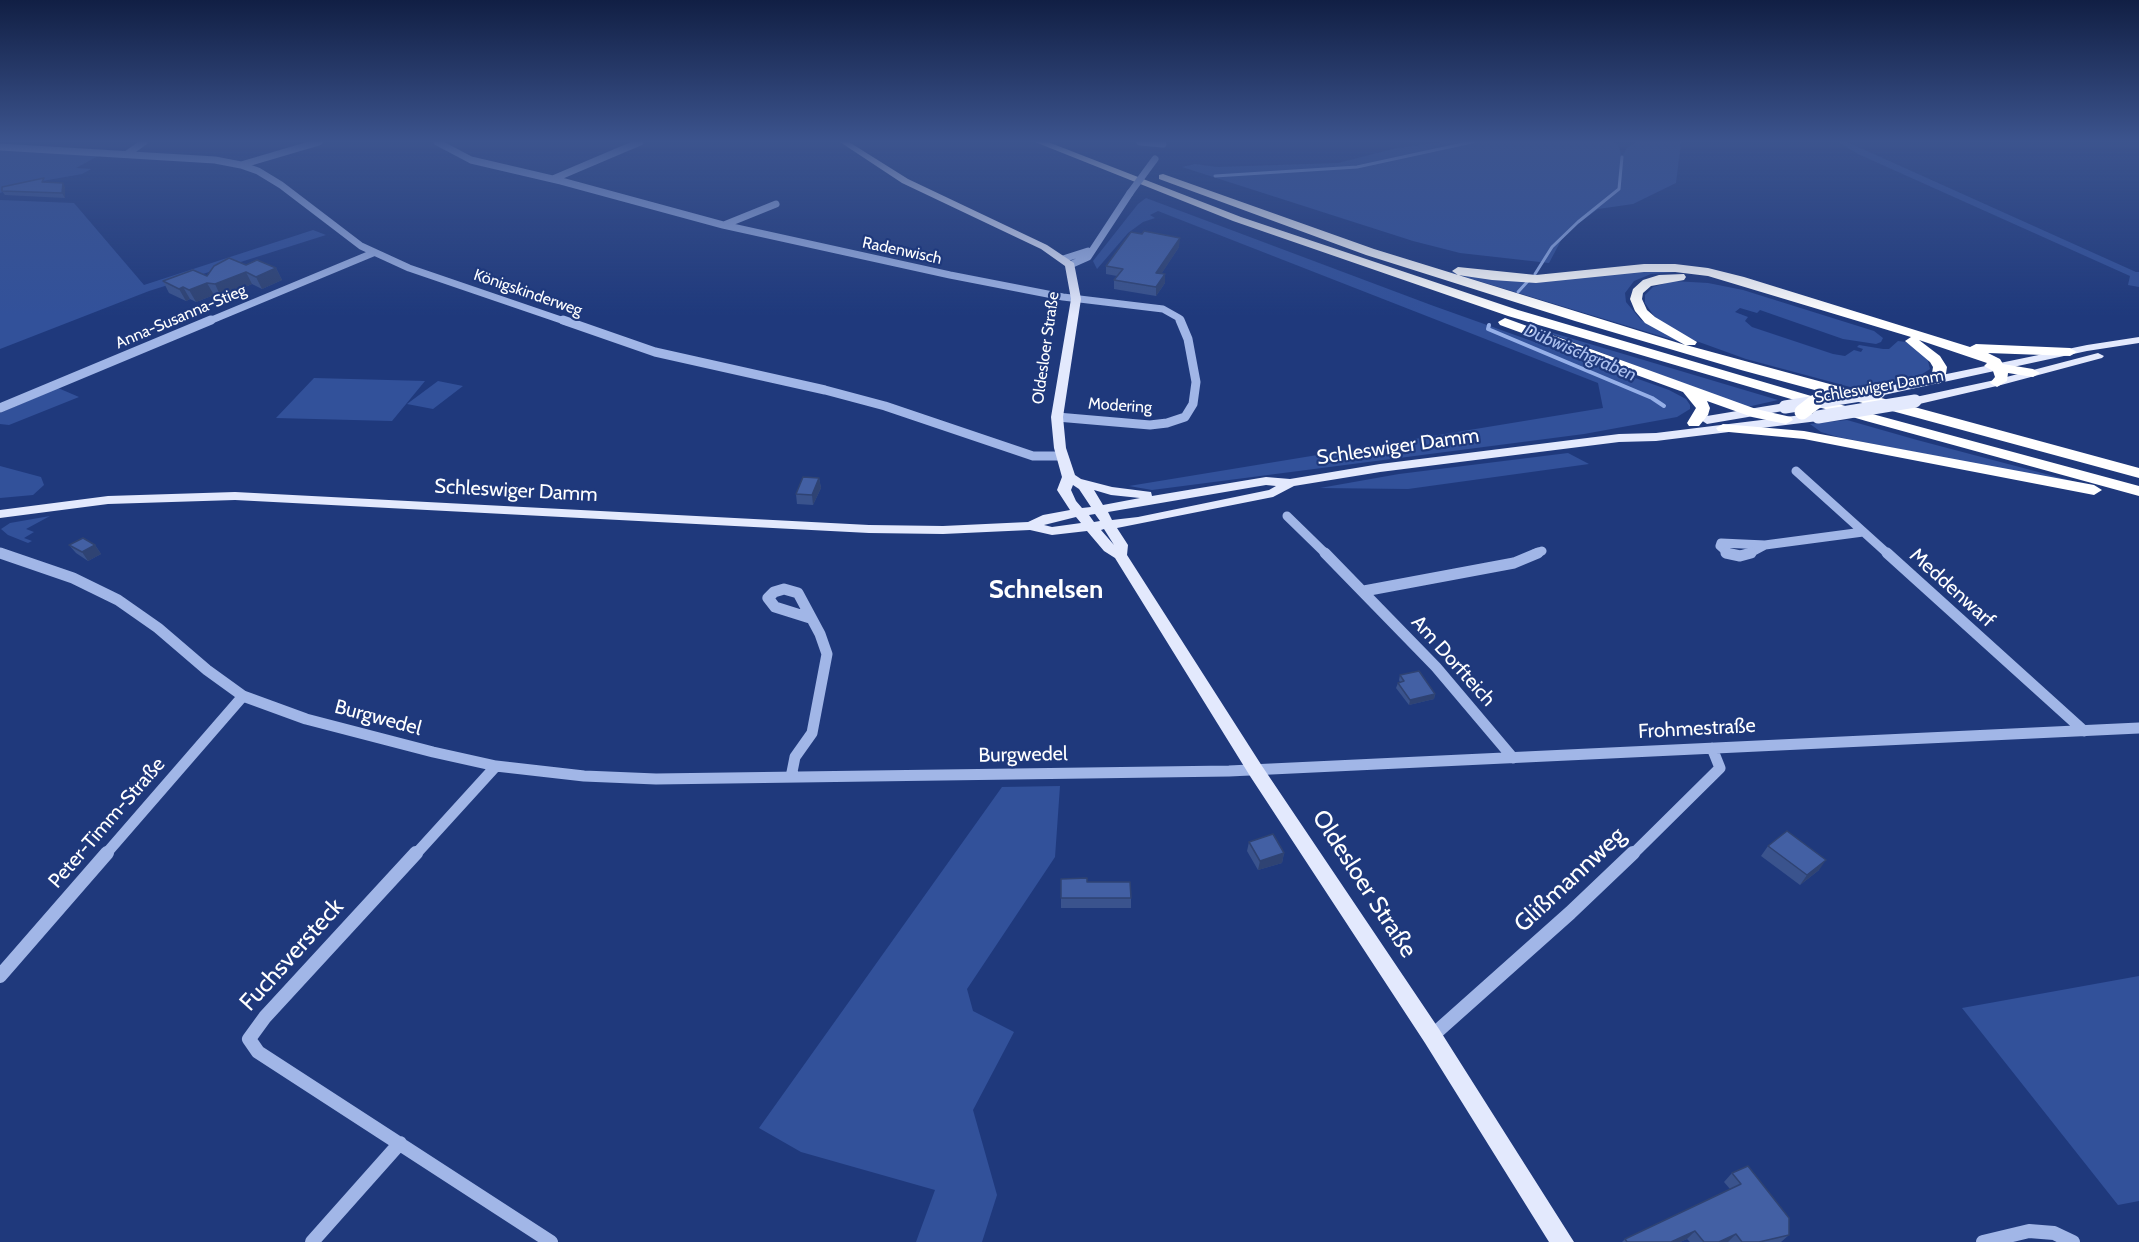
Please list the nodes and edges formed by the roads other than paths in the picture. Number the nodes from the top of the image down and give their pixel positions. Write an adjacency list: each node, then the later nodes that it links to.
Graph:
1 (301, 200): 10 (street, Königskinderweg)
2 (632, 200): 8 (street, Radenwisch)
3 (945, 200): 12 (main road)
4 (1125, 200): 12 (street, bridge)
5 (1189, 200): 11 (highway)
6 (1222, 200): 9 (highway)
7 (776, 204): 8 (street)
8 (723, 225): 13 (street, Radenwisch)
9 (1370, 252): 16 (highway); 18 (highway)
10 (373, 253): 24 (street, Anna-Susanna-Stieg); 33 (street, Königskinderweg)
11 (1346, 258): 23 (highway); 38 (highway)
12 (1067, 262): 13 (main road, Oldesloer Straße)
13 (1076, 299): 28 (main road, Oldesloer Straße); 28 (street, Modering)
14 (1912, 341): 18 (highway); 19 (highway); 21 (highway)
15 (2139, 341): 17 (main road, Schleswiger Damm); 20 (main road, Schleswiger Damm)
16 (1950, 345): 17 (highway); 19 (highway)
17 (2070, 352): 19 (main road, Schleswiger Damm)
18 (1746, 367): 35 (highway)
19 (1999, 368): 20 (highway); 21 (main road, Schleswiger Damm); 22 (highway)
20 (2033, 373): 22 (main road, Schleswiger Damm)
21 (1938, 380): 25 (main road, Schleswiger Damm, bridge)
22 (1997, 383): 25 (main road, Schleswiger Damm, bridge)
23 (1687, 389): 26 (highway); 29 (highway)
24 (0, 408)
25 (1816, 409): 27 (highway, bridge)
26 (1752, 413): 27 (highway); 29 (main road, Schleswiger Damm)
27 (1793, 415): 30 (main road, Schleswiger Damm); 32 (highway)
28 (1057, 417): 33 (main road, Oldesloer Straße)
29 (1694, 423): 31 (main road, Schleswiger Damm)
30 (1724, 428): 31 (main road, Schleswiger Damm); 32 (highway)
31 (1619, 438): 37 (main road, Schleswiger Damm)
32 (1829, 440): 40 (highway)
33 (1061, 456): 36 (main road, Oldesloer Straße)
34 (1796, 471): 48 (street, Meddenwarf)
35 (2139, 473)
36 (1072, 479): 39 (main road); 41 (main road, Oldesloer Straße); 42 (main road, Oldesloer Straße)
37 (1290, 483): 39 (main road, Schleswiger Damm); 46 (main road, Schleswiger Damm)
38 (2139, 491)
39 (1167, 497): 41 (main road, Schleswiger Damm)
40 (2139, 499)
41 (1099, 509): 42 (main road, Schleswiger Damm); 46 (main road, Oldesloer Straße)
42 (1079, 512): 45 (main road, Schleswiger Damm); 47 (main road, Oldesloer Straße)
43 (0, 513): 45 (main road, Schleswiger Damm)
44 (1287, 516): 53 (street, Am Dorfteich)
45 (1030, 526): 47 (main road, Schleswiger Damm)
46 (1109, 526): 47 (main road, Schleswiger Damm); 52 (main road, Oldesloer Straße)
47 (1093, 528): 52 (main road, Oldesloer Straße)
48 (1863, 532): 49 (street); 57 (street, Meddenwarf)
49 (1765, 545)
50 (1542, 551): 53 (street)
51 (0, 553): 55 (street, Burgwedel)
52 (1120, 555): 61 (main road, Oldesloer Straße)
53 (1364, 591): 59 (street, Am Dorfteich)
54 (810, 618): 62 (street)
55 (243, 696): 60 (street, Burgwedel); 63 (street, Peter-Timm-Straße)
56 (2139, 728): 57 (street, Frohmestraße)
57 (2084, 731): 58 (street, Frohmestraße)
58 (1712, 748): 59 (street, Frohmestraße); 64 (street, Glißmannweg)
59 (1513, 758): 61 (street, Frohmestraße)
60 (496, 766): 62 (street, Burgwedel); 65 (street, Fuchsversteck)
61 (1256, 771): 62 (street, Burgwedel); 64 (main road, Oldesloer Straße)
62 (791, 777)
63 (0, 976)
64 (1432, 1036): 68 (main road, Oldesloer Straße)
65 (400, 1143): 66 (street); 67 (street, Fuchsversteck)
66 (312, 1242)
67 (551, 1242)
68 (1562, 1242)
69 (1983, 1242): 70 (street)
70 (2073, 1242)

